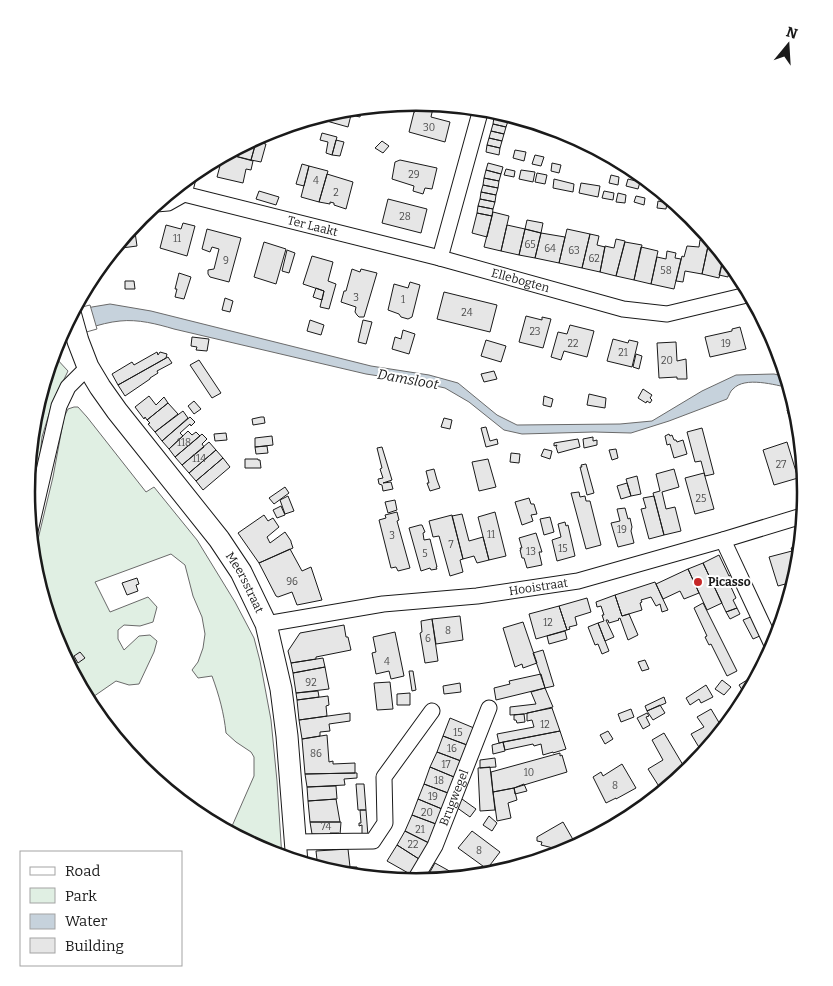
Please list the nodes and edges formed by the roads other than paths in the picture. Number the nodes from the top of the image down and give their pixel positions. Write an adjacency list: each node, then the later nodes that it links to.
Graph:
1 (479, 117): 5 (street)
2 (185, 189): 3 (street)
3 (184, 194): 4 (street); 5 (street, Ter Laakt)
4 (167, 204)
5 (440, 258): 6 (street, Ellebogten)
6 (743, 296)
7 (74, 325): 8 (main road, Meersstraat)
8 (88, 367): 9 (street); 12 (main road, Meersstraat)
9 (36, 507)
10 (797, 517): 11 (street, Hooistraat)
11 (723, 540): 12 (street, Hooistraat); 13 (street)
12 (266, 624): 16 (main road, Meersstraat)
13 (769, 638)
14 (489, 708): 17 (street, Brugwegel)
15 (432, 711): 16 (street, Meersstraat)
16 (297, 852)
17 (418, 874)

